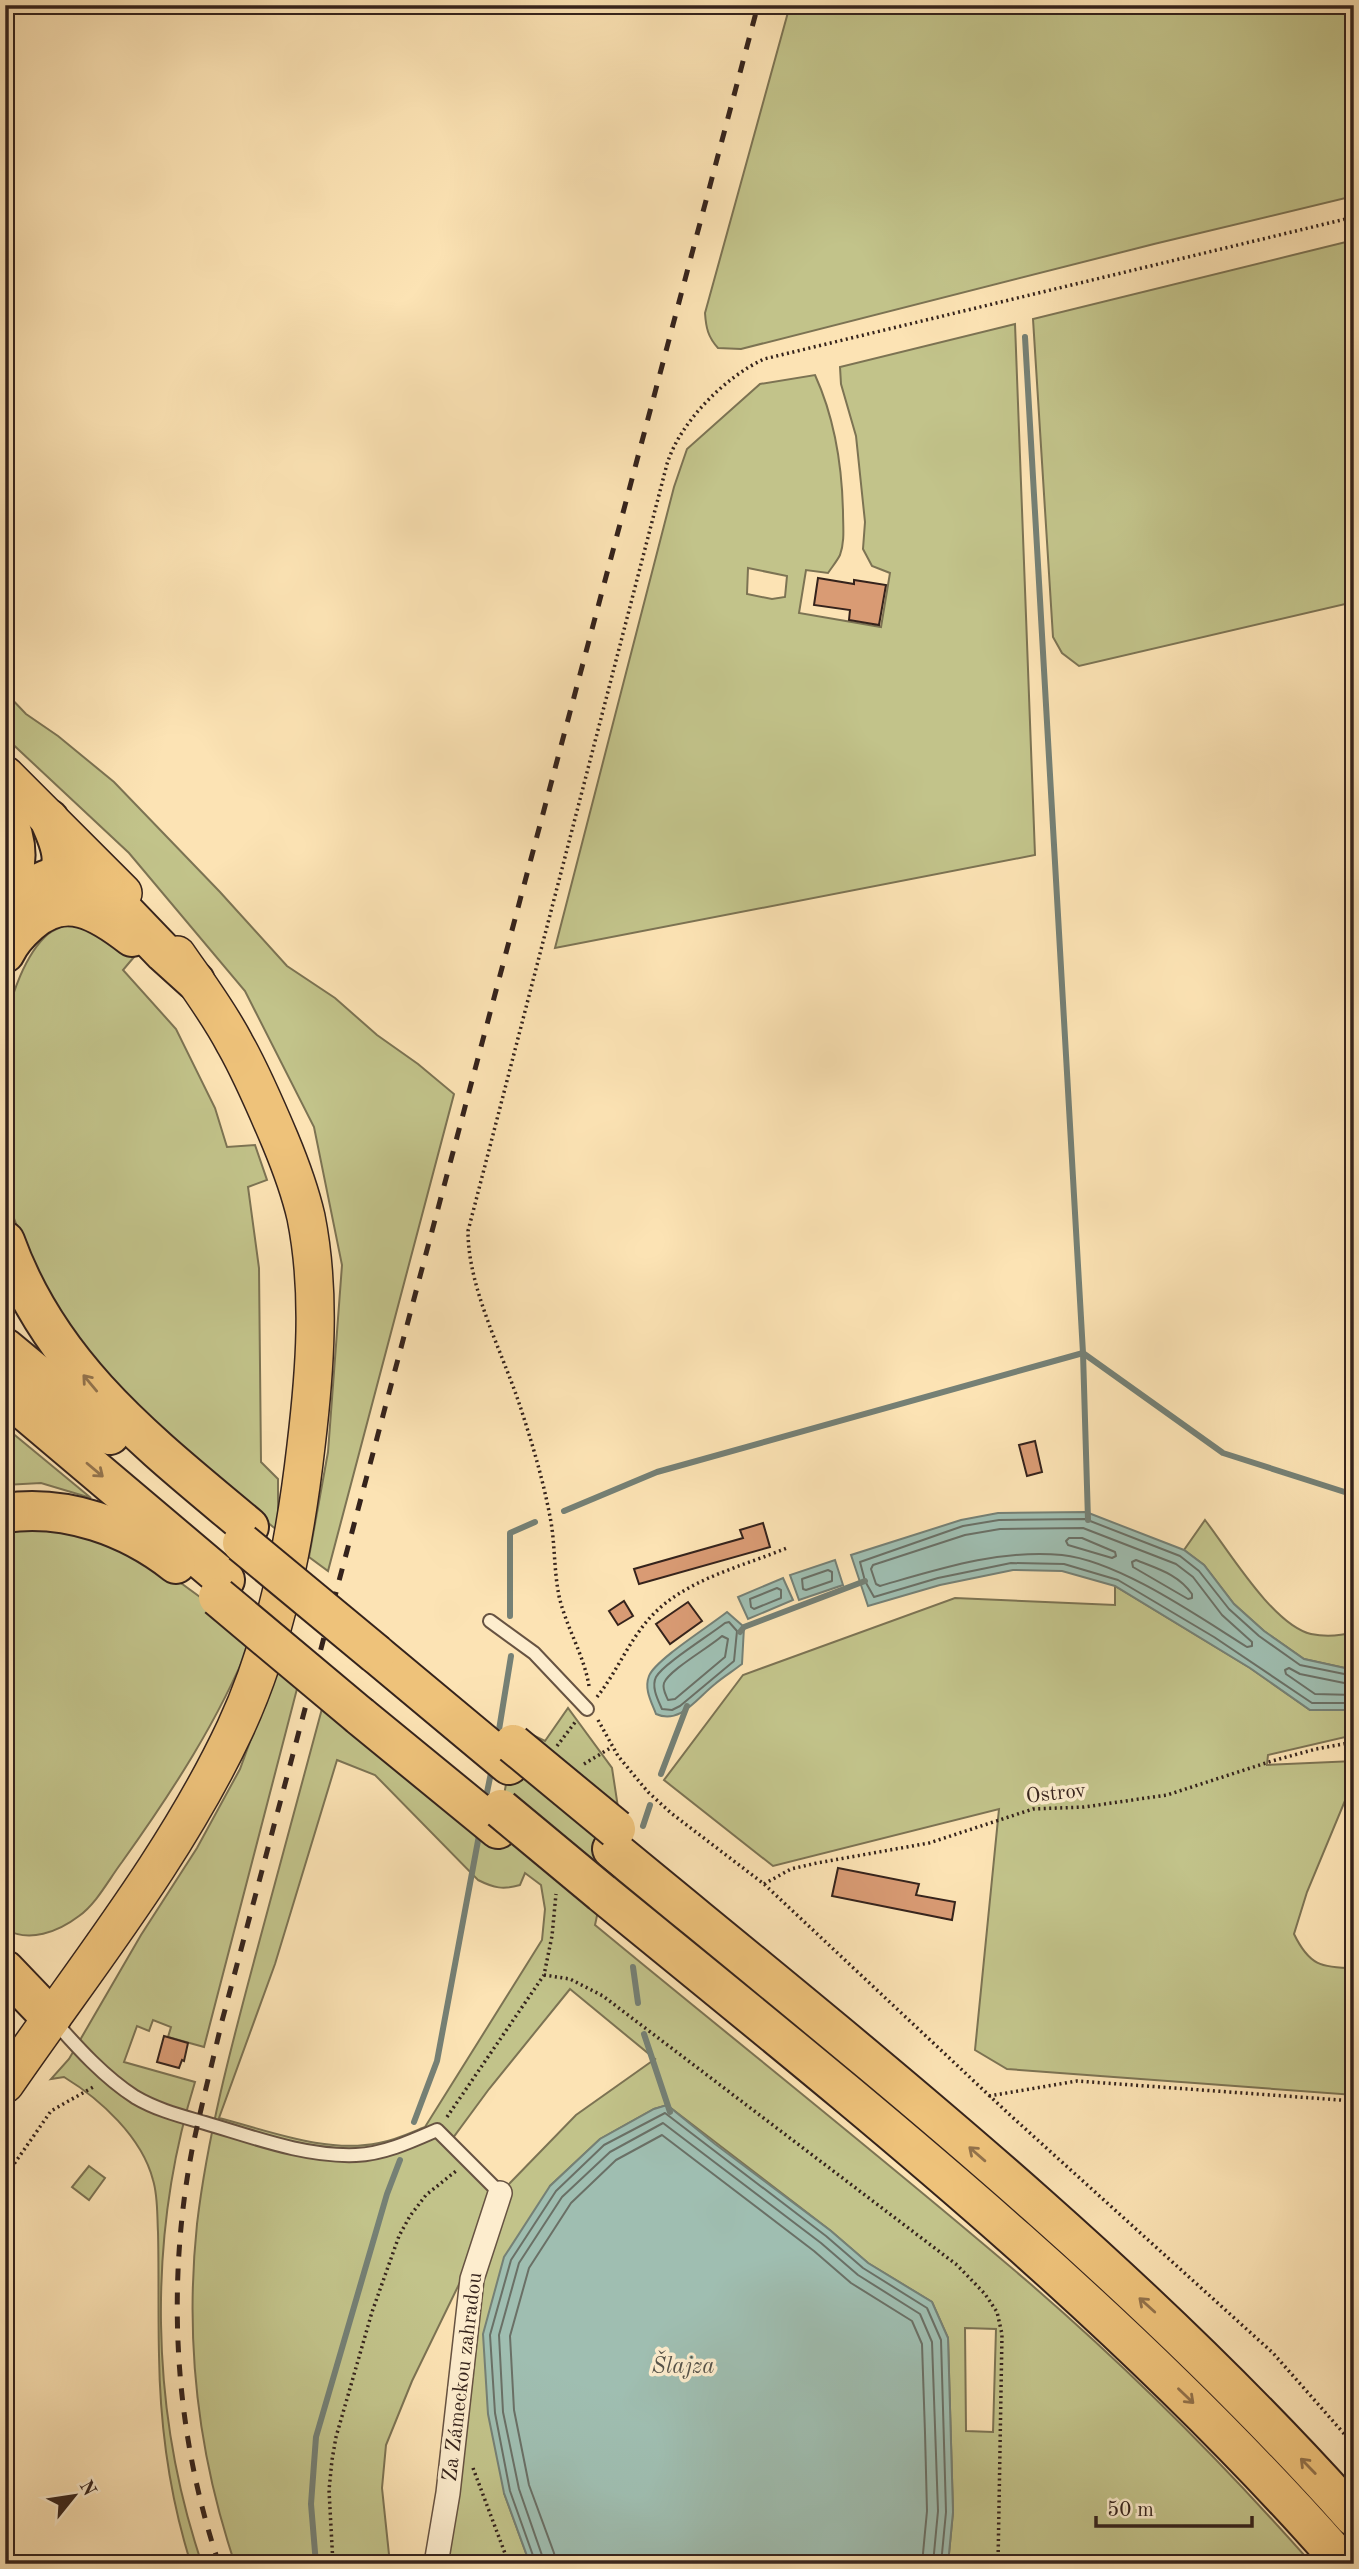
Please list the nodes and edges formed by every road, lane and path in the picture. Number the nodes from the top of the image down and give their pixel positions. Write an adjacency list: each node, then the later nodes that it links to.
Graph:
1 (1354, 217): 19 (path)
2 (5, 775): 5 (main road)
3 (5, 806): 6 (main road)
4 (5, 816): 7 (highway)
5 (49, 819): 6 (highway); 9 (main road)
6 (65, 872): 7 (highway); 8 (main road); 9 (highway)
7 (10, 921): 8 (highway)
8 (138, 941): 13 (main road)
9 (195, 981): 13 (main road)
10 (5, 1241): 15 (highway, one-way to 10)
11 (5, 1348): 15 (highway)
12 (5, 1394): 17 (highway, one-way to 17)
13 (308, 1430): 26 (main road)
14 (5, 1513): 17 (highway)
15 (245, 1535): 37 (highway, one-way to 15, bridge)
16 (787, 1548): 19 (path)
17 (221, 1588): 42 (highway, one-way to 42, bridge)
18 (490, 1621): 19 (lane)
19 (587, 1709): 21 (path); 23 (path)
20 (1354, 1742): 23 (path, Ostrov)
21 (554, 1753)
22 (557, 1884): 25 (path)
23 (764, 1884): 29 (path)
24 (5, 1970): 26 (highway)
25 (544, 1975): 31 (path); 41 (path)
26 (51, 2018): 27 (lane); 28 (main road)
27 (109, 2077): 31 (lane); 33 (path)
28 (5, 2084)
29 (989, 2096): 30 (path); 36 (path)
30 (1354, 2101)
31 (437, 2130): 32 (lane)
32 (469, 2162): 34 (lane); 38 (path)
33 (5, 2177)
34 (500, 2193): 35 (street, Za Zámeckou zahradou)
35 (456, 2424): 39 (street, Za Zámeckou zahradou); 40 (path)
36 (1354, 2445)
37 (1354, 2516)
38 (333, 2564)
39 (436, 2564)
40 (509, 2564)
41 (998, 2564)
42 (1344, 2564)

